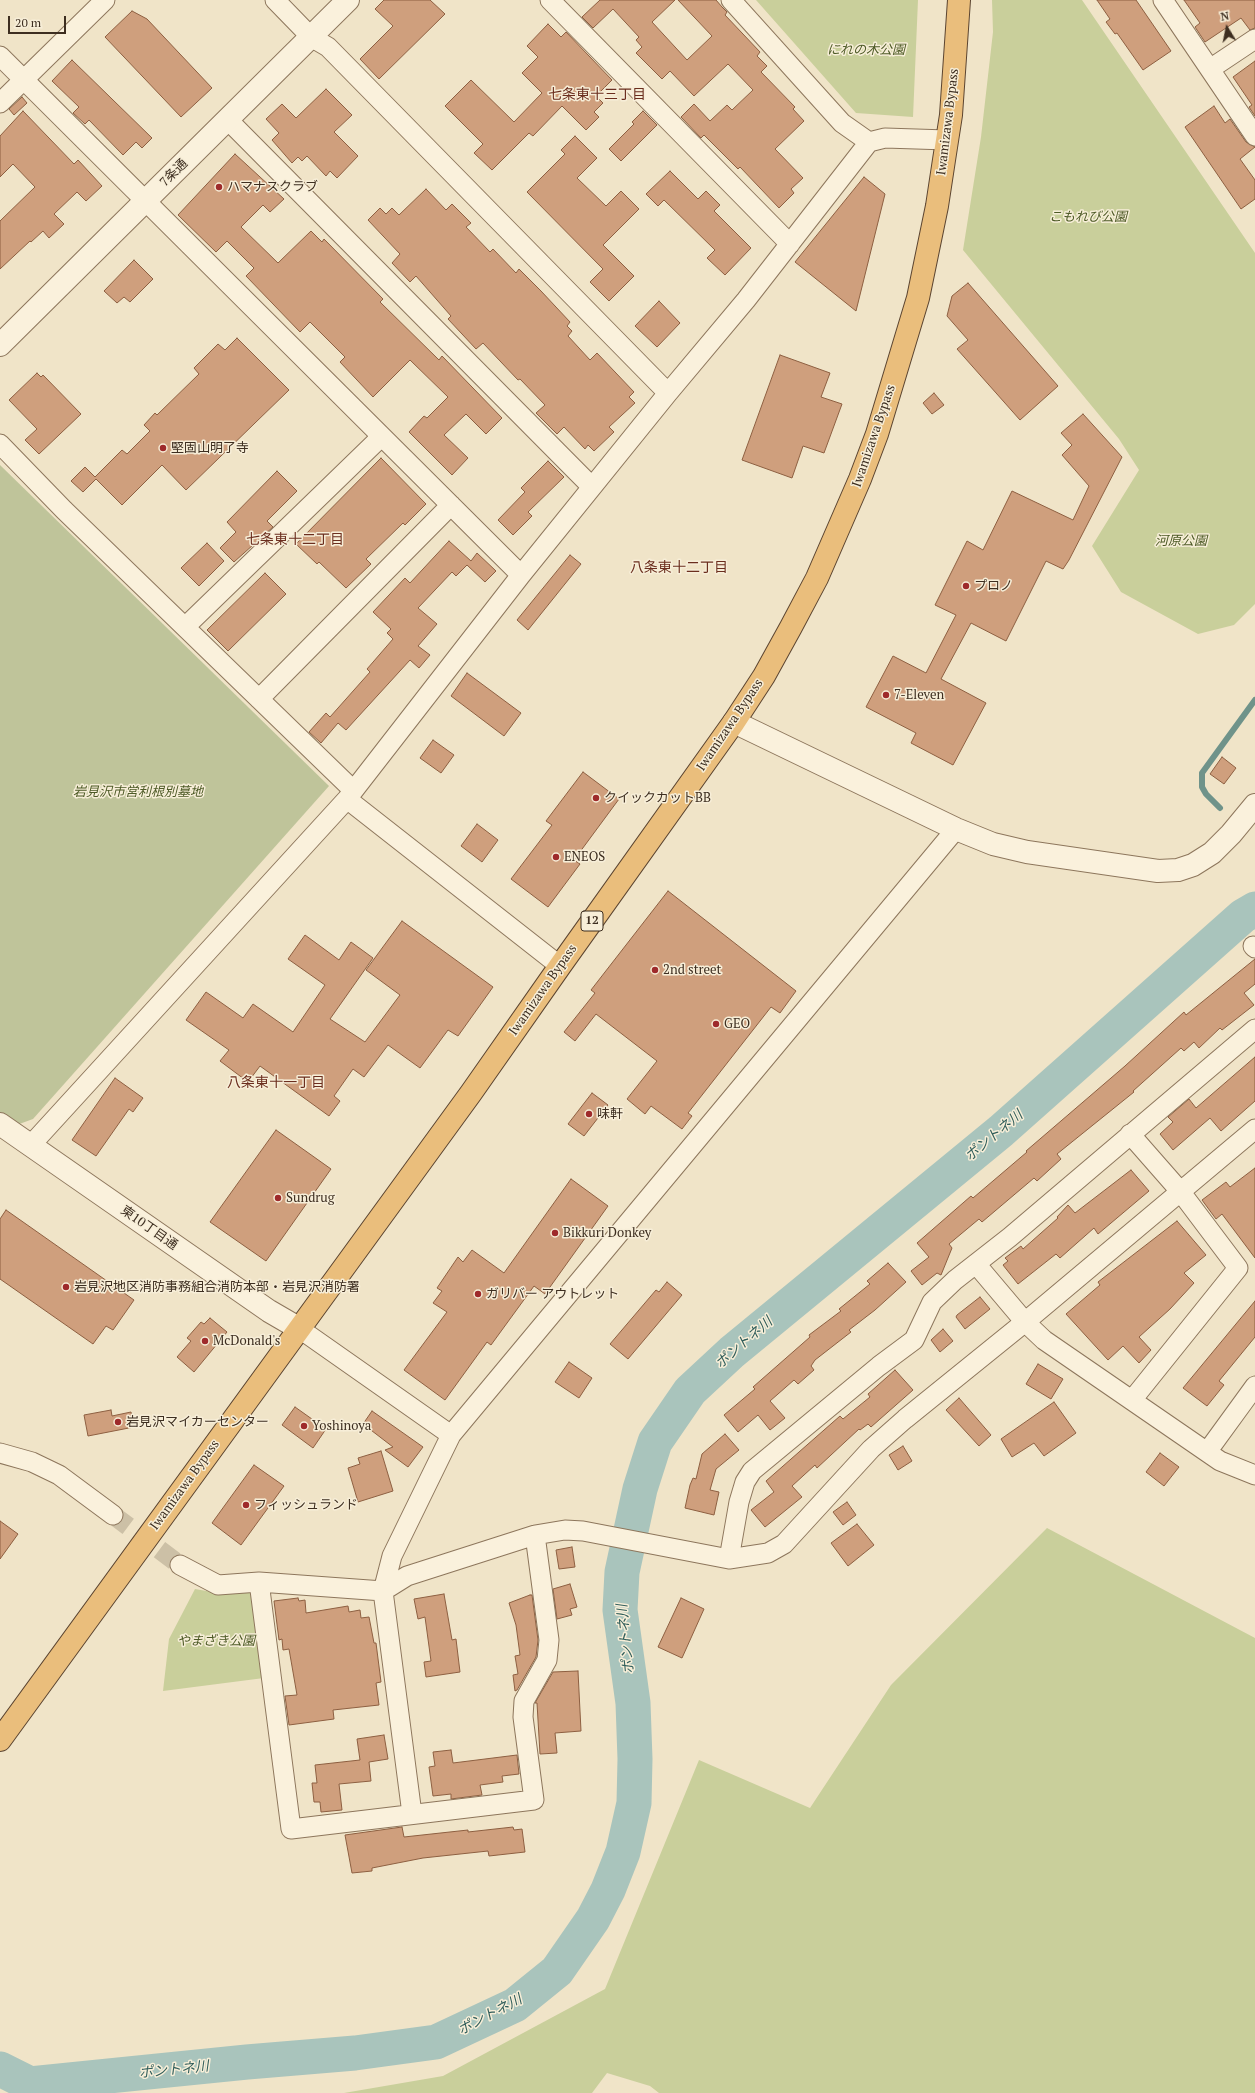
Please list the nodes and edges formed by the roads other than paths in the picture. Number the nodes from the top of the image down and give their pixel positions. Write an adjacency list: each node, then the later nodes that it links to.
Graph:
1 (105, 0): 12 (street)
2 (275, 0): 8 (street)
3 (348, 0): 8 (street, 7条通)
4 (550, 0): 19 (street)
5 (731, 0): 17 (street)
6 (959, 0): 16 (highway, Iwamizawa Bypass / 12)
7 (1162, 0): 11 (street)
8 (311, 37): 14 (street, 7条通); 21 (street)
9 (1255, 39): 11 (street)
10 (0, 56): 12 (street)
11 (1210, 69): 15 (street)
12 (24, 79): 13 (street); 18 (street)
13 (0, 103)
14 (228, 120): 18 (street, 7条通); 24 (street)
15 (1255, 136)
16 (947, 140): 17 (street); 29 (highway, Iwamizawa Bypass / 12)
17 (869, 142): 19 (street)
18 (146, 201): 20 (street, 7条通); 22 (street)
19 (790, 244): 21 (street)
20 (0, 345)
21 (668, 393): 24 (street)
22 (380, 437): 25 (street); 27 (street)
23 (0, 444): 27 (street)
24 (592, 487): 26 (street)
25 (450, 505): 26 (street); 28 (street)
26 (521, 575): 30 (street)
27 (185, 627): 28 (street)
28 (259, 699): 30 (street)
29 (734, 722): 32 (street); 33 (highway, Iwamizawa Bypass / 12)
30 (350, 795): 33 (street); 38 (street)
31 (1255, 805): 32 (street)
32 (956, 829): 45 (street)
33 (560, 966): 42 (highway, Iwamizawa Bypass / 12)
34 (1255, 1029): 37 (street)
35 (0, 1124): 38 (street, 東10丁目通)
36 (1255, 1129): 39 (street)
37 (1130, 1134): 39 (street); 40 (street)
38 (30, 1146): 42 (street, 東10丁目通)
39 (1180, 1191): 41 (street); 44 (street)
40 (976, 1264): 41 (street); 51 (street)
41 (1026, 1322): 44 (street); 51 (street)
42 (300, 1329): 45 (street); 55 (highway, Iwamizawa Bypass / 12)
43 (1252, 1395): 46 (street)
44 (1132, 1400): 46 (street)
45 (451, 1435): 54 (street)
46 (1207, 1452): 48 (street)
47 (0, 1453): 49 (street)
48 (1255, 1475)
49 (113, 1515)
50 (535, 1535): 51 (street); 54 (street); 56 (street)
51 (729, 1559)
52 (180, 1565): 53 (street)
53 (259, 1582): 54 (street); 56 (street)
54 (383, 1591): 56 (street)
55 (0, 1740)
56 (412, 1814)

